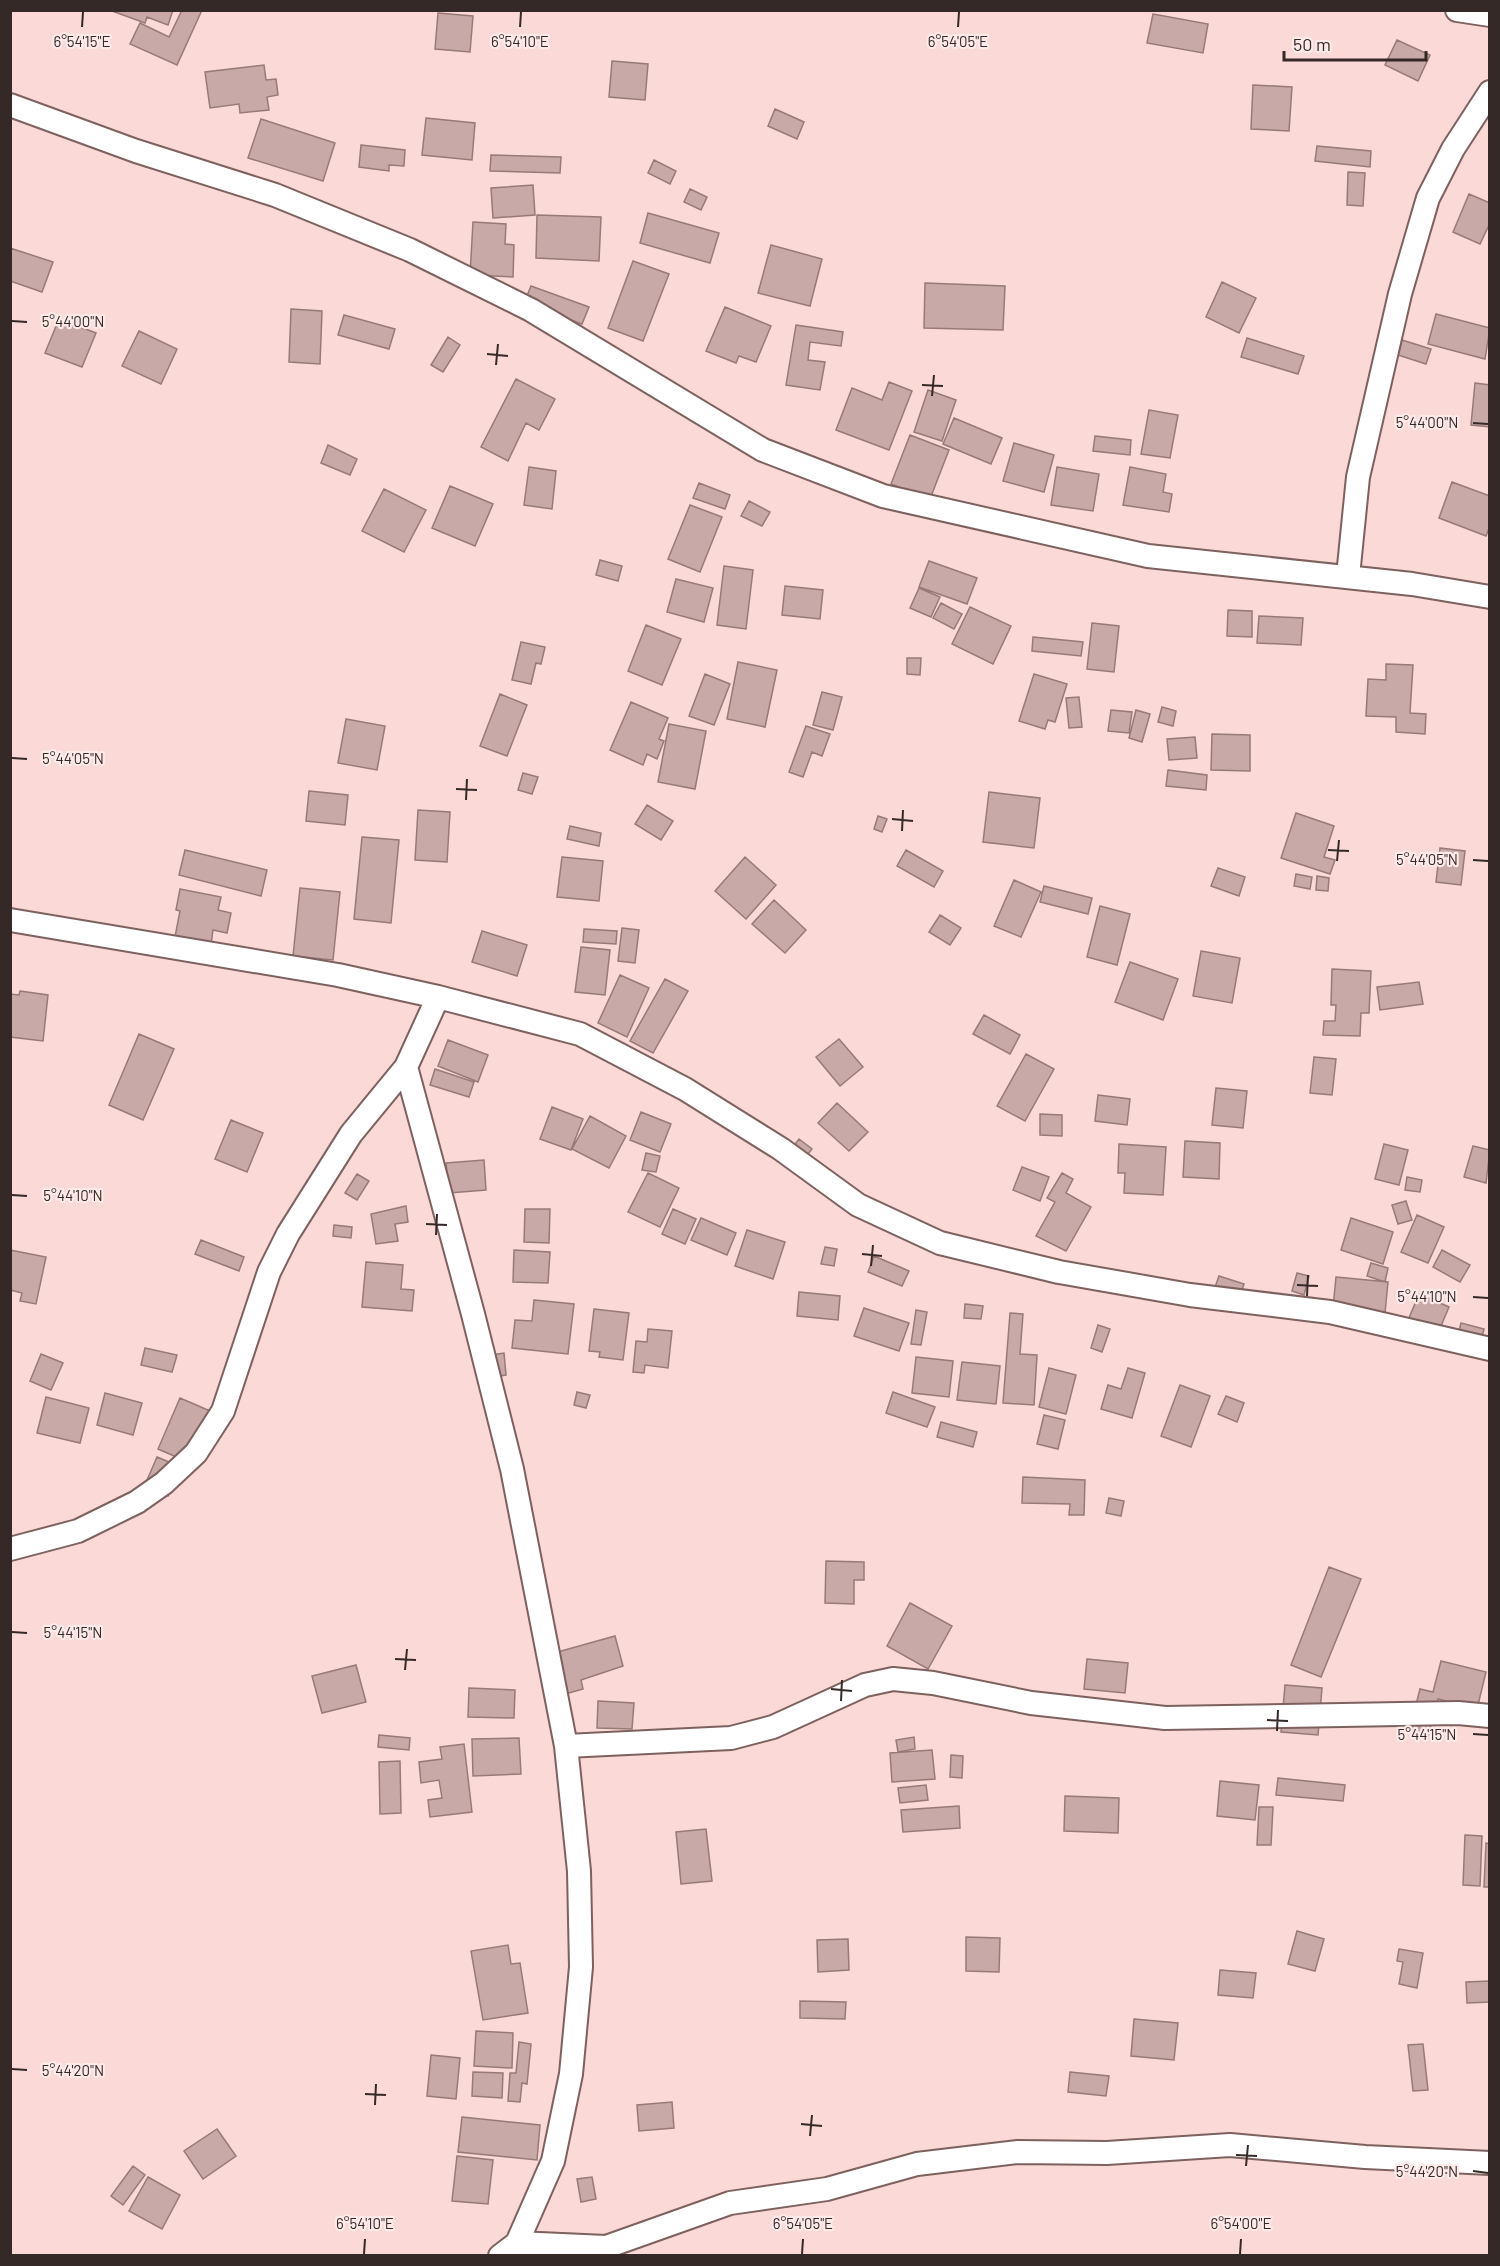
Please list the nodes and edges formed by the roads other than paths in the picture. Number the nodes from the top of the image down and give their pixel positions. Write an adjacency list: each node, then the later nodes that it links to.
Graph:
1 (1457, 10): 2 (street)
2 (1490, 15)
3 (1490, 92): 5 (street)
4 (10, 105): 5 (street)
5 (1348, 576): 6 (street)
6 (1490, 597)
7 (10, 920): 8 (street)
8 (438, 997): 9 (street); 10 (street)
9 (406, 1067): 11 (street); 13 (street)
10 (1490, 1349)
11 (10, 1549)
12 (1490, 1716): 13 (street)
13 (566, 1746): 15 (street)
14 (1490, 2163): 15 (street)
15 (512, 2251)

